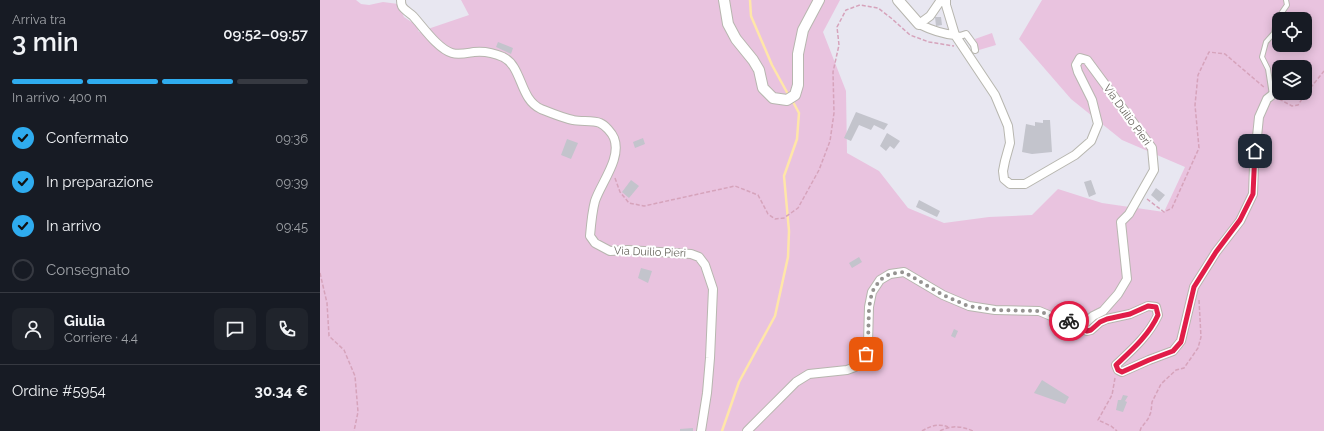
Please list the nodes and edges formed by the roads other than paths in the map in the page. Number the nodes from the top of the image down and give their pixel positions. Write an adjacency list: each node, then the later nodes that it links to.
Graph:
1 (401, 0): 12 (street, Via Duilio Pieri)
2 (724, 0): 3 (street)
3 (819, 0)
4 (898, 0): 7 (street)
5 (1286, 0): 10 (lane)
6 (944, 2): 7 (street, Via Duilio Pieri); 8 (street, Via Duilio Pieri)
7 (919, 24): 8 (street)
8 (955, 35): 9 (street); 11 (street, Via Duilio Pieri)
9 (976, 50)
10 (1272, 95): 11 (street)
11 (1081, 327): 13 (street)
12 (701, 431)
13 (747, 431)

